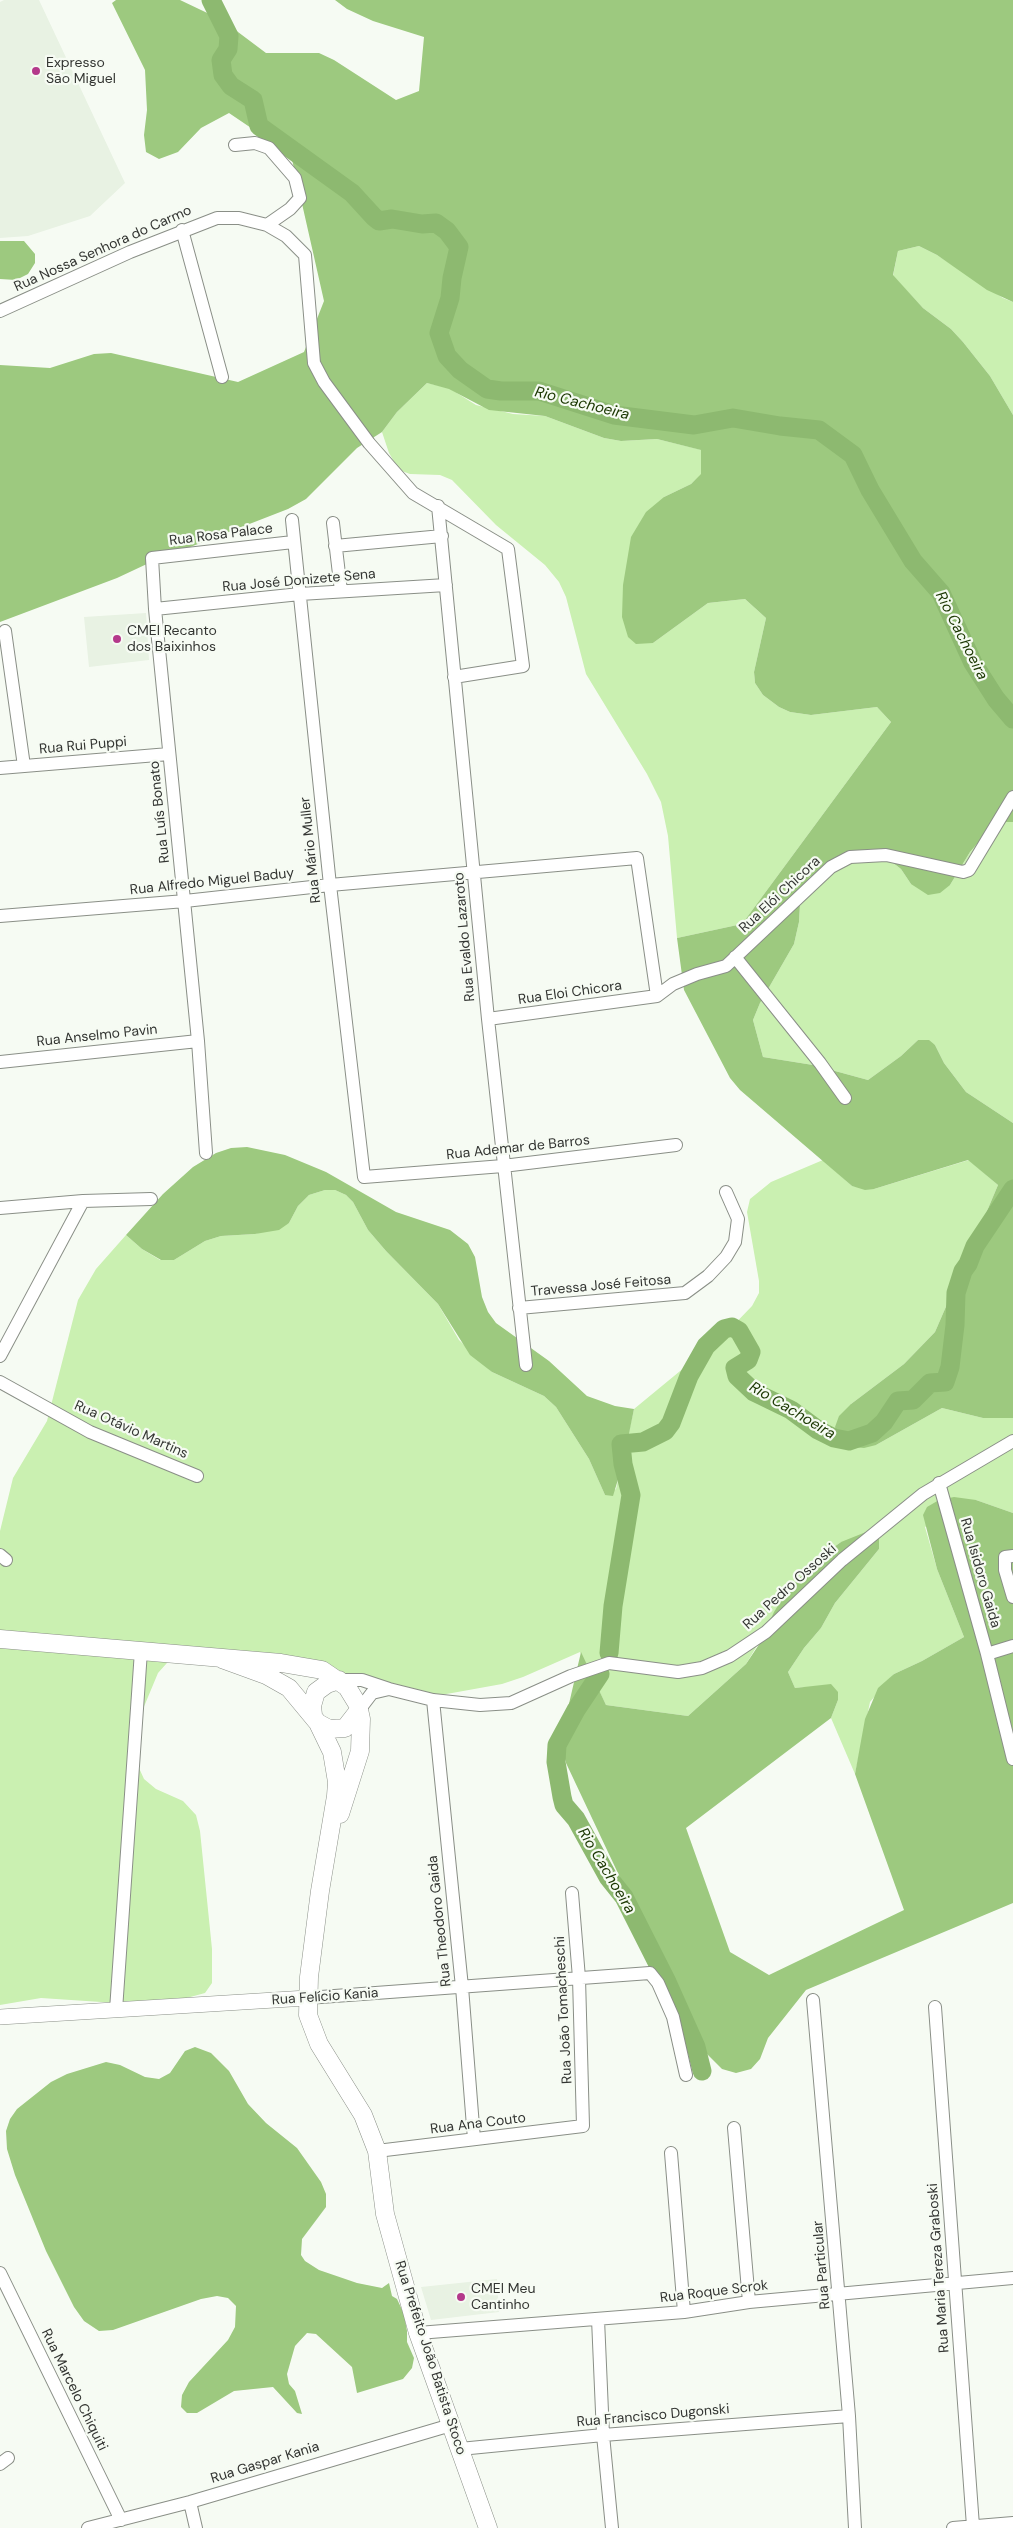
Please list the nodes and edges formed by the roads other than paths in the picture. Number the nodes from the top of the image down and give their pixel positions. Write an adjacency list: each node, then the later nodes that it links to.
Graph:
1 (235, 145): 2 (street)
2 (267, 225): 3 (street, Rua Nossa Senhora do Carmo); 6 (street, Rua Nossa Senhora do Carmo)
3 (182, 230): 4 (street, Rua Nossa Senhora do Carmo); 5 (street)
4 (0, 311)
5 (222, 377)
6 (438, 506): 9 (street, Rua Evaldo Lazaroto); 18 (street, Rua Nossa Senhora do Carmo)
7 (292, 520): 10 (street, Rua Mário Muller)
8 (333, 523): 11 (street)
9 (442, 536): 11 (street); 13 (street, Rua Evaldo Lazaroto)
10 (293, 542): 12 (street, Rua Rosa Palace); 15 (street, Rua Mário Muller)
11 (335, 546): 14 (street)
12 (152, 558): 16 (street, Rua Luís Bonato)
13 (446, 585): 14 (street, Rua José Donizete Sena); 18 (street, Rua Evaldo Lazaroto)
14 (341, 591): 15 (street, Rua José Donizete Sena)
15 (300, 594): 16 (street, Rua José Donizete Sena); 24 (street, Rua Mário Muller)
16 (155, 609): 19 (street, Rua Luís Bonato)
17 (5, 630): 20 (street)
18 (454, 677): 23 (street, Rua Evaldo Lazaroto)
19 (169, 754): 20 (street, Rua Rui Puppi); 25 (street, Rua Luís Bonato)
20 (24, 766): 21 (street, Rua Rui Puppi)
21 (0, 768)
22 (1013, 797): 27 (street, Rua Elói Chicora)
23 (474, 871): 24 (street, Rua Alfredo Miguel Baduy); 28 (street, Rua Alfredo Miguel Baduy); 29 (street, Rua Evaldo Lazaroto)
24 (330, 885): 25 (street, Rua Alfredo Miguel Baduy); 36 (street, Rua Mário Muller)
25 (185, 901): 26 (street, Rua Alfredo Miguel Baduy); 30 (street, Rua Luís Bonato)
26 (0, 916)
27 (736, 957): 28 (street, Rua Elói Chicora); 32 (street)
28 (657, 996): 29 (street, Rua Eloi Chicora)
29 (488, 1019): 35 (street, Rua Evaldo Lazaroto)
30 (198, 1041): 31 (street, Rua Anselmo Pavin); 34 (street, Rua Luís Bonato)
31 (0, 1062)
32 (845, 1098)
33 (676, 1145): 35 (street, Rua Ademar de Barros)
34 (206, 1153)
35 (503, 1166): 36 (street, Rua Ademar de Barros); 41 (street, Rua Evaldo Lazaroto)
36 (364, 1177)
37 (726, 1192): 41 (street, Travessa José Feitosa)
38 (151, 1199): 39 (street)
39 (83, 1201): 40 (street); 42 (street)
40 (0, 1208)
41 (519, 1308): 43 (street, Rua Evaldo Lazaroto)
42 (0, 1356)
43 (526, 1365)
44 (0, 1382): 46 (street, Rua Otávio Martins)
45 (1013, 1441): 47 (street, Rua Pedro Ossoski)
46 (197, 1476)
47 (939, 1482): 53 (street, Rua Isidoro Gaida); 57 (street, Rua Pedro Ossoski)
48 (1013, 1556): 49 (street)
49 (1013, 1597)
50 (0, 1638): 52 (main road, Rua Prefeito João Batista Stoco)
51 (1013, 1646): 53 (street)
52 (141, 1651): 54 (main road, Rua Prefeito João Batista Stoco); 68 (street)
53 (987, 1654): 60 (street, Rua Isidoro Gaida)
54 (222, 1659): 55 (main road, Rua Prefeito João Batista Stoco); 59 (main road, Rua Prefeito João Batista Stoco)
55 (339, 1680): 56 (street, Rua Pedro Ossoski); 58 (main road, Rua Prefeito João Batista Stoco); 59 (main road)
56 (388, 1689): 57 (street, Rua Pedro Ossoski); 58 (street)
57 (433, 1700): 64 (street, Rua Theodoro Gaida)
58 (359, 1710): 59 (main road); 61 (main road, Rua Prefeito João Batista Stoco)
59 (315, 1719): 61 (main road, Rua Prefeito João Batista Stoco)
60 (1013, 1759)
61 (327, 1844): 65 (main road, Rua Prefeito João Batista Stoco)
62 (572, 1893): 63 (street, Rua João Tomacheschi)
63 (580, 1978): 64 (street, Rua Felício Kania); 70 (street, Rua Felício Kania); 71 (street, Rua João Tomacheschi)
64 (462, 1987): 65 (street, Rua Felício Kania); 73 (street, Rua Theodoro Gaida)
65 (306, 1998): 68 (street, Rua Felício Kania); 74 (main road, Rua Prefeito João Batista Stoco)
66 (813, 2000): 79 (street, Rua Particular)
67 (934, 2007): 78 (street, Rua Maria Tereza Graboski)
68 (116, 2010): 69 (street, Rua Felício Kania)
69 (0, 2017)
70 (686, 2075)
71 (584, 2126): 73 (street, Rua Ana Couto)
72 (734, 2128): 80 (street)
73 (474, 2139): 74 (street, Rua Ana Couto)
74 (377, 2151): 83 (main road, Rua Prefeito João Batista Stoco)
75 (671, 2153): 81 (street)
76 (0, 2273): 89 (street, Rua Marcelo Chiquiti)
77 (1013, 2278): 78 (street, Rua Roque Scrok)
78 (956, 2283): 79 (street, Rua Roque Scrok); 91 (street, Rua Maria Tereza Graboski)
79 (839, 2293): 80 (street, Rua Roque Scrok); 84 (street, Rua Particular)
80 (749, 2302): 81 (street, Rua Roque Scrok)
81 (684, 2312): 82 (street, Rua Roque Scrok)
82 (598, 2319): 83 (street, Rua Roque Scrok); 86 (street)
83 (418, 2333): 85 (main road, Rua Prefeito João Batista Stoco)
84 (849, 2416): 86 (street, Rua Francisco Dugonski); 96 (street, Rua Particular)
85 (451, 2425): 87 (main road, Rua Prefeito João Batista Stoco); 88 (street, Rua Gaspar Kania)
86 (603, 2435): 87 (street, Rua Francisco Dugonski); 95 (street)
87 (460, 2449): 94 (main road, Rua Prefeito João Batista Stoco)
88 (190, 2502): 89 (street, Rua Gaspar Kania); 93 (street)
89 (121, 2520): 92 (street, Rua Gaspar Kania)
90 (1012, 2525): 91 (street)
91 (972, 2526): 98 (street)
92 (88, 2528)
93 (196, 2528)
94 (488, 2528)
95 (612, 2528)
96 (855, 2528)
97 (953, 2528): 98 (street)
98 (958, 2528)

